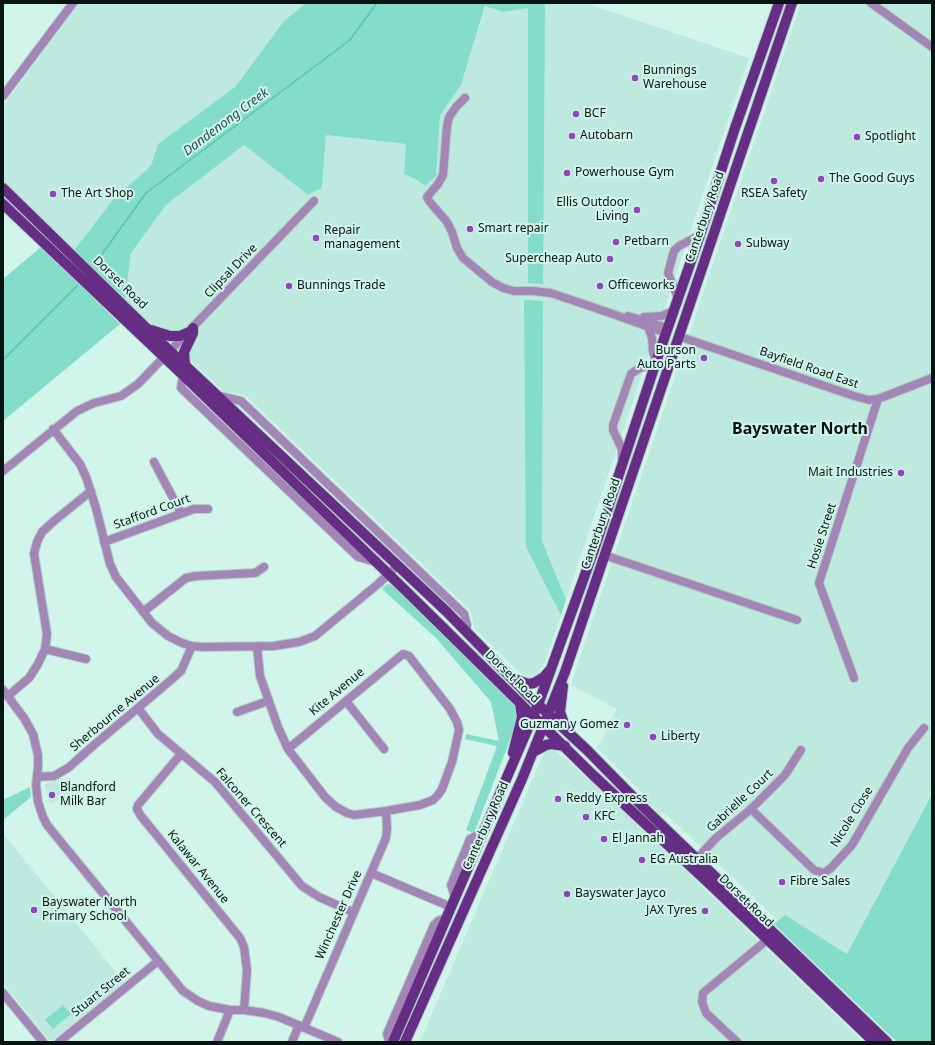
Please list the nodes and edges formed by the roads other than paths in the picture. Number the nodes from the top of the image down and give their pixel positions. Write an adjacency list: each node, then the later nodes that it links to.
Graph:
1 (73, 3): 6 (street)
2 (779, 3): 8 (main road, Canterbury Road)
3 (792, 3): 9 (main road, Canterbury Road)
4 (871, 3): 5 (street)
5 (932, 47)
6 (3, 96)
7 (465, 98): 16 (street)
8 (730, 146): 9 (main road); 13 (main road, Canterbury Road)
9 (743, 146): 22 (main road, Canterbury Road)
10 (3, 188): 19 (main road, Dorset Road)
11 (314, 201): 20 (street, Clipsal Drive)
12 (3, 204): 23 (main road, Dorset Road)
13 (700, 235): 14 (main road, Canterbury Road); 14 (street)
14 (678, 298): 15 (main road, Canterbury Road)
15 (674, 310): 17 (street); 21 (main road, Canterbury Road)
16 (618, 315): 17 (street); 18 (street)
17 (637, 318): 21 (street)
18 (648, 327): 21 (street); 24 (street)
19 (149, 329): 20 (main road); 23 (main road, Dorset Road)
20 (191, 330): 23 (street, Clipsal Drive); 25 (main road)
21 (667, 330): 22 (main road); 24 (main road, Canterbury Road)
22 (678, 336): 28 (street, Bayfield Road East); 34 (main road, Canterbury Road)
23 (167, 354): 25 (main road, Dorset Road); 29 (street, Clipsal Drive); 44 (main road, Dorset Road)
24 (656, 362): 31 (main road, Canterbury Road); 31 (street)
25 (185, 364): 27 (main road, Dorset Road)
26 (932, 378): 28 (street)
27 (220, 396): 36 (street, Dorset Road); 37 (main road, Dorset Road)
28 (878, 400): 55 (street, Hosie Street)
29 (53, 429): 32 (street, Clipsal Drive); 35 (street)
30 (154, 462): 39 (street)
31 (622, 466): 33 (main road, Canterbury Road)
32 (3, 471)
33 (617, 481): 34 (main road); 52 (main road, Canterbury Road)
34 (628, 484): 41 (main road, Canterbury Road)
35 (91, 491): 40 (street); 50 (street)
36 (335, 492): 37 (street); 47 (street, Dorset Road)
37 (336, 507): 42 (main road, Dorset Road)
38 (208, 509): 39 (street, Stafford Court)
39 (181, 513): 40 (street, Stafford Court)
40 (104, 542): 45 (street)
41 (604, 555): 46 (street); 53 (main road, Canterbury Road)
42 (397, 566): 44 (street); 47 (main road, Dorset Road)
43 (264, 567): 45 (street)
44 (389, 574): 49 (street); 59 (main road, Dorset Road)
45 (144, 612): 48 (street)
46 (797, 620)
47 (466, 631): 54 (main road, Dorset Road)
48 (192, 646): 49 (street); 61 (street, Sherbourne Avenue)
49 (257, 646): 57 (street)
50 (46, 649): 51 (street); 56 (street)
51 (86, 659)
52 (551, 669): 54 (main road); 60 (main road, Canterbury Road)
53 (565, 672): 63 (main road, Canterbury Road); 67 (main road)
54 (511, 677): 60 (main road, Dorset Road)
55 (854, 678)
56 (5, 693): 74 (street)
57 (268, 701): 62 (street); 69 (street)
58 (346, 701): 69 (street, Kite Avenue); 70 (street); 77 (street, Kite Avenue)
59 (520, 703): 64 (main road, Dorset Road); 75 (main road)
60 (538, 705): 63 (main road, Dorset Road); 64 (main road, Canterbury Road)
61 (138, 708): 73 (street, Falconer Crescent); 74 (street, Sherbourne Avenue)
62 (237, 712)
63 (548, 714): 65 (main road, Canterbury Road); 67 (main road, Dorset Road)
64 (534, 716): 65 (main road, Dorset Road); 75 (main road, Canterbury Road)
65 (544, 726): 68 (main road, Dorset Road); 72 (main road, Canterbury Road)
66 (924, 728): 76 (street, Nicole Close)
67 (567, 731): 79 (main road, Dorset Road)
68 (565, 746): 72 (main road); 79 (main road, Dorset Road)
69 (288, 748): 77 (street)
70 (384, 749)
71 (801, 750): 76 (street, Gabrielle Court)
72 (533, 752): 84 (main road, Canterbury Road)
73 (181, 754): 83 (street, Falconer Crescent); 89 (street, Kalawar Avenue)
74 (37, 777): 86 (street)
75 (504, 784): 78 (main road, Canterbury Road)
76 (751, 809): 79 (street, Gabrielle Court)
77 (386, 811): 80 (street, Winchester Drive)
78 (483, 832): 81 (main road, Canterbury Road); 81 (street, Canterbury Road)
79 (694, 863): 85 (main road, Dorset Road)
80 (371, 873): 82 (street); 83 (street, Winchester Drive)
81 (451, 896): 82 (main road, Canterbury Road)
82 (451, 907): 84 (main road); 91 (main road, Canterbury Road)
83 (353, 912): 90 (street, Winchester Drive)
84 (462, 912): 97 (main road, Canterbury Road)
85 (770, 936): 98 (street); 99 (main road, Dorset Road); 100 (main road, Dorset Road)
86 (158, 961): 88 (street); 93 (street, Stuart Street)
87 (3, 994): 92 (street)
88 (230, 1010): 89 (street); 94 (street)
89 (244, 1010): 90 (street)
90 (302, 1026): 95 (street, Winchester Drive); 96 (street)
91 (388, 1040)
92 (43, 1042)
93 (59, 1042)
94 (217, 1042)
95 (292, 1042)
96 (338, 1042)
97 (405, 1042)
98 (737, 1042)
99 (874, 1042)
100 (887, 1042)

